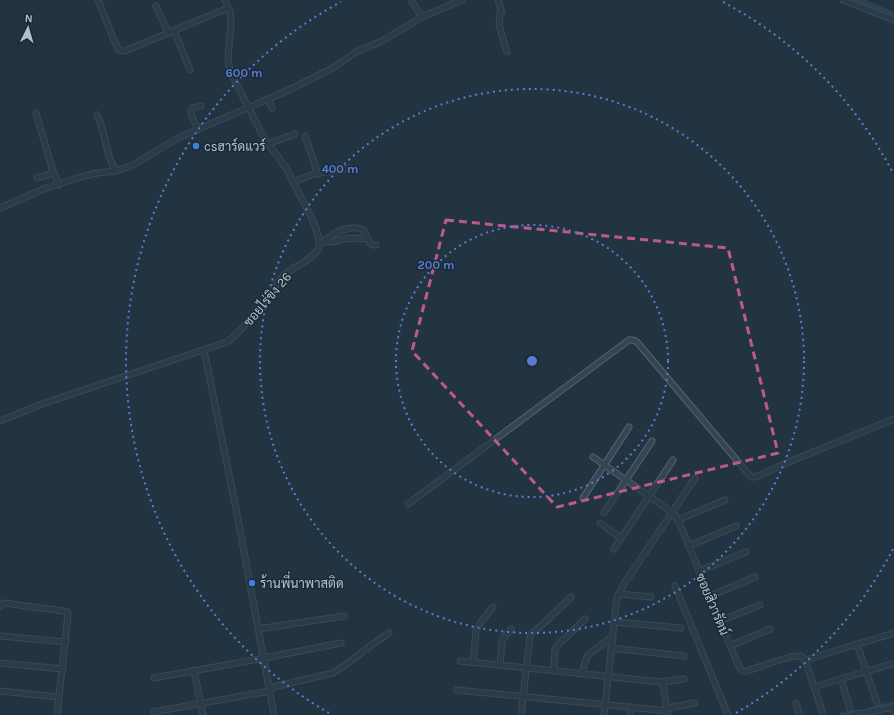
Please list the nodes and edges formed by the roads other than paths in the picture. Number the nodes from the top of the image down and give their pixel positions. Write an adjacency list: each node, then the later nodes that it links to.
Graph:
1 (98, 0): 12 (street)
2 (225, 0): 8 (street)
3 (411, 0): 9 (street)
4 (462, 0): 9 (street)
5 (498, 0): 13 (street)
6 (843, 0): 10 (street)
7 (156, 6): 12 (street)
8 (228, 8): 11 (street); 16 (street)
9 (422, 18): 15 (street)
10 (894, 20)
11 (174, 30): 12 (street); 14 (street)
12 (168, 32)
13 (507, 52)
14 (190, 70)
15 (268, 99): 16 (street); 18 (street)
16 (247, 105): 21 (street); 24 (street)
17 (201, 106): 21 (street)
18 (272, 108)
19 (36, 113): 27 (street)
20 (97, 115): 25 (street)
21 (196, 126): 25 (street)
22 (295, 134): 24 (street)
23 (305, 136): 28 (street)
24 (268, 144): 30 (street)
25 (114, 168): 31 (street)
26 (350, 168): 28 (street)
27 (54, 173): 29 (street); 31 (street)
28 (318, 174): 30 (street)
29 (37, 178)
30 (293, 182): 36 (street)
31 (58, 183): 32 (street)
32 (0, 208)
33 (368, 239): 34 (street); 34 (street, ซอยไร่ขิง 26); 35 (street)
34 (325, 241): 36 (street, ซอยไร่ขิง 26)
35 (376, 245)
36 (319, 246): 37 (street, ซอยไร่ขิง 26)
37 (204, 350): 39 (street, ซอยไร่ขิง 26); 75 (street)
38 (894, 419): 50 (street)
39 (0, 421)
40 (629, 427): 44 (street)
41 (652, 441): 46 (street)
42 (593, 457): 44 (street, ซอยสิวารัตน์)
43 (673, 460): 47 (street)
44 (604, 465): 46 (street, ซอยสิวารัตน์); 48 (street)
45 (695, 478): 52 (street)
46 (627, 480): 47 (street, ซอยสิวารัตน์); 51 (street)
47 (649, 496): 52 (street, ซอยสิวารัตน์); 56 (street)
48 (583, 498)
49 (725, 500): 53 (street)
50 (408, 504)
51 (604, 513)
52 (672, 513): 53 (street, ซอยสิวารัตน์); 63 (street)
53 (678, 520): 57 (street, ซอยสิวารัตน์)
54 (600, 523): 56 (street)
55 (736, 526): 57 (street)
56 (622, 538): 58 (street)
57 (689, 546): 60 (street, ซอยสิวารัตน์)
58 (614, 549)
59 (746, 552): 60 (street)
60 (699, 571): 64 (street, ซอยสิวารัตน์)
61 (755, 577): 64 (street)
62 (675, 586): 130 (street)
63 (619, 594): 66 (street); 72 (street)
64 (710, 596): 73 (street, ซอยสิวารัตน์)
65 (570, 597): 95 (street)
66 (650, 597)
67 (760, 605): 73 (street)
68 (0, 606): 82 (street)
69 (493, 607): 91 (street)
70 (344, 616): 75 (street)
71 (585, 619): 98 (street)
72 (614, 622): 74 (street); 81 (street)
73 (720, 622): 85 (street, ซอยสิวารัตน์)
74 (681, 628)
75 (258, 629): 88 (street)
76 (511, 629): 93 (street)
77 (770, 629): 85 (street)
78 (389, 633): 107 (street)
79 (894, 633): 84 (street)
80 (0, 636): 82 (street)
81 (612, 636): 86 (street); 100 (street)
82 (66, 642): 96 (street)
83 (341, 643): 88 (street)
84 (857, 644): 89 (street); 99 (street)
85 (730, 646): 89 (street, ซอยสิวารัตน์)
86 (611, 648): 87 (street); 101 (street)
87 (684, 656)
88 (264, 658): 97 (street); 107 (street)
89 (805, 660): 106 (street)
90 (460, 661): 91 (street)
91 (473, 662): 93 (street)
92 (0, 663): 96 (street)
93 (500, 665): 95 (street)
94 (893, 665): 99 (street)
95 (527, 668): 98 (street); 111 (street)
96 (63, 669): 110 (street)
97 (194, 671): 102 (street); 112 (street)
98 (554, 671): 100 (street)
99 (866, 671): 104 (street); 115 (street)
100 (582, 674): 101 (street)
101 (608, 676): 105 (street); 116 (street)
102 (154, 678)
103 (684, 679): 105 (street)
104 (841, 679): 106 (street); 119 (street)
105 (661, 682): 120 (street)
106 (814, 687): 123 (street)
107 (269, 689): 112 (street); 126 (street)
108 (457, 690): 111 (street)
109 (0, 691): 110 (street)
110 (60, 697): 124 (street)
111 (523, 697): 116 (street); 127 (street)
112 (201, 703): 121 (street); 125 (street)
113 (695, 703): 120 (street)
114 (796, 703): 131 (street)
115 (876, 703)
116 (605, 705): 117 (street); 128 (street)
117 (631, 707): 120 (street); 129 (street)
118 (893, 707): 122 (street); 132 (street)
119 (850, 709)
120 (668, 711)
121 (153, 712)
122 (894, 713)
123 (823, 714)
124 (57, 715)
125 (203, 715)
126 (274, 715)
127 (521, 715)
128 (604, 715)
129 (630, 715)
130 (728, 715)
131 (800, 715)
132 (853, 715)

